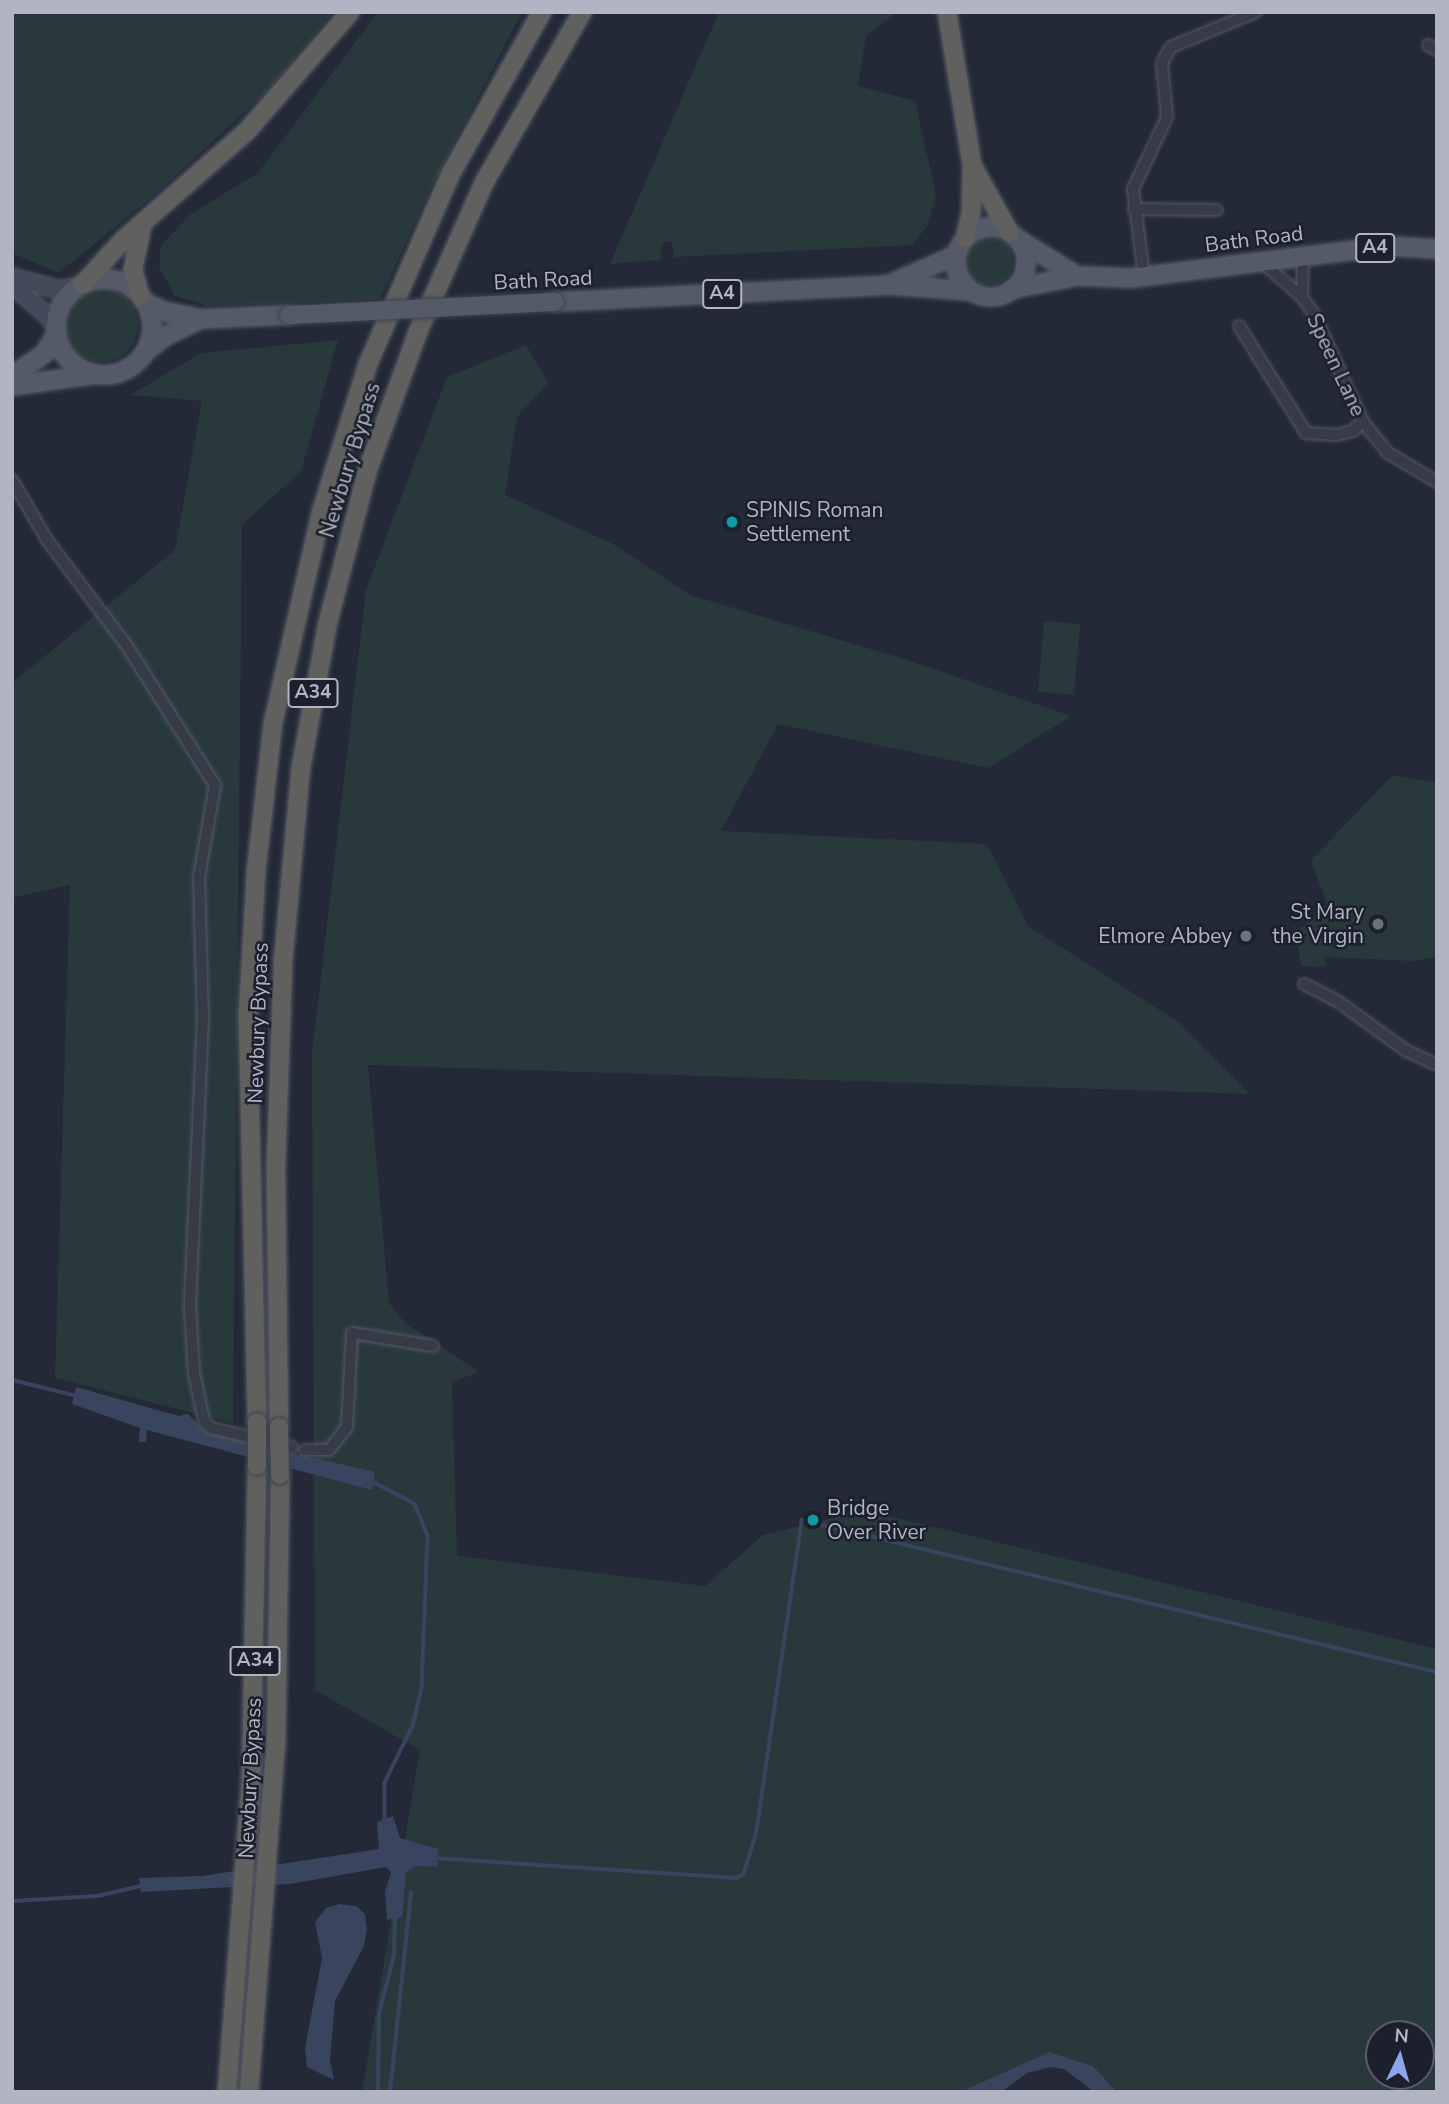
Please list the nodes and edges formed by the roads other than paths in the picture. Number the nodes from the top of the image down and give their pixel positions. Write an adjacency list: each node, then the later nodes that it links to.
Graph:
1 (350, 12): 11 (highway)
2 (536, 12): 7 (highway)
3 (542, 12): 7 (highway, Newbury Bypass / A34)
4 (582, 12): 44 (highway, Newbury Bypass / A34, bridge)
5 (947, 12): 8 (highway)
6 (1256, 12): 9 (street)
7 (520, 47): 43 (highway, Newbury Bypass / A34, bridge)
8 (972, 165): 12 (highway); 13 (highway)
9 (1134, 209): 10 (street); 19 (street)
10 (1217, 210)
11 (142, 226): 22 (highway); 27 (highway)
12 (1013, 235): 13 (main road); 18 (main road); 24 (main road)
13 (965, 238): 15 (main road)
14 (1437, 249): 16 (main road, Bath Road / A4)
15 (956, 255): 23 (main road, Bath Road / A4); 25 (main road)
16 (1303, 256): 17 (main road, Bath Road / A4); 26 (street, Speen Lane)
17 (1260, 261): 19 (main road, Bath Road / A4); 26 (street, Speen Lane)
18 (1077, 276): 19 (main road, Bath Road / A4); 24 (main road, Bath Road / A4)
19 (1144, 276)
20 (12, 277): 22 (main road)
21 (12, 285): 30 (main road)
22 (81, 285): 27 (main road); 30 (main road)
23 (888, 285): 25 (main road, Bath Road / A4); 28 (main road, Bath Road / A4, bridge)
24 (1012, 289): 25 (main road)
25 (972, 291)
26 (1302, 296): 35 (street, Speen Lane)
27 (142, 299): 28 (main road, Bath Road / A4); 31 (main road)
28 (201, 319): 31 (main road, Bath Road / A4)
29 (1239, 326): 35 (street)
30 (56, 331): 32 (main road); 33 (main road)
31 (143, 354): 32 (main road)
32 (100, 375): 34 (main road)
33 (12, 376)
34 (12, 386)
35 (1363, 422): 37 (street, Speen Lane)
36 (12, 480): 41 (street)
37 (1437, 482)
38 (1304, 984): 39 (street)
39 (1437, 1065)
40 (433, 1346): 42 (street)
41 (292, 1447)
42 (305, 1450)
43 (227, 2092)
44 (249, 2092)

